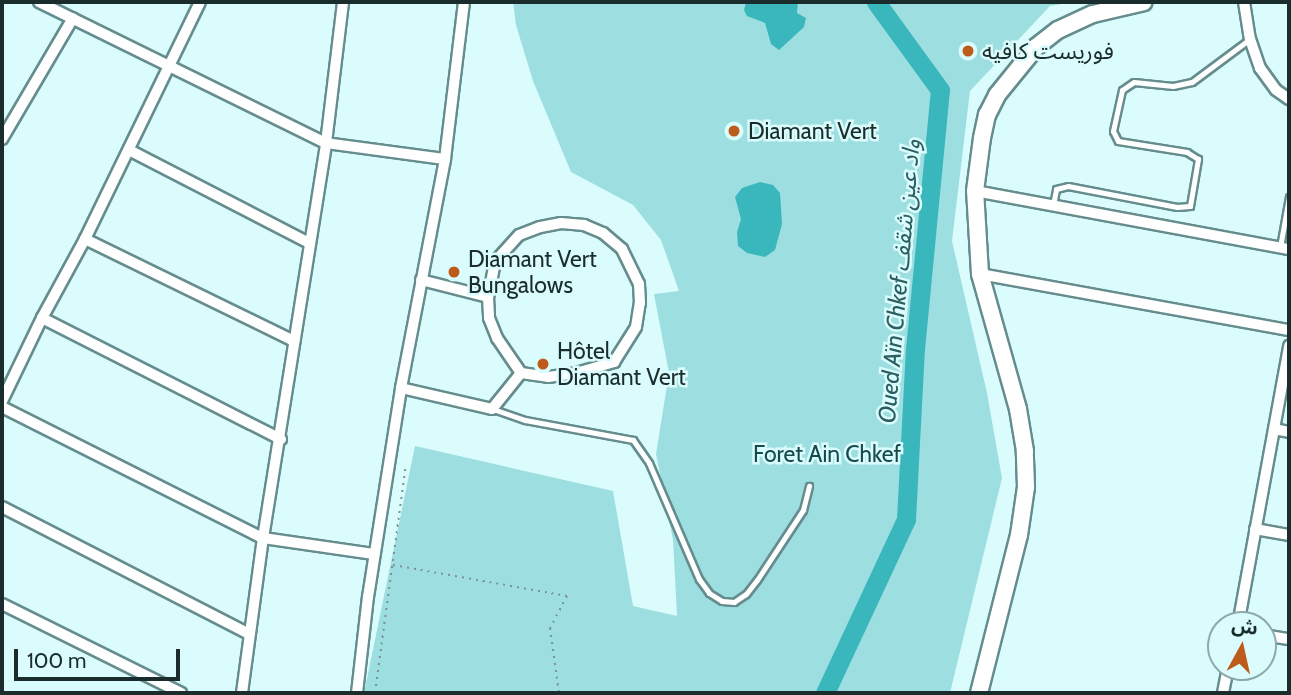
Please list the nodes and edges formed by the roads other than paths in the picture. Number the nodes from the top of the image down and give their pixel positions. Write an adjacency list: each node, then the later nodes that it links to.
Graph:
1 (39, 2): 7 (street)
2 (200, 2): 9 (street)
3 (343, 2): 12 (street)
4 (464, 2): 14 (street)
5 (1144, 2): 15 (street)
6 (1244, 2): 8 (street)
7 (73, 18): 9 (street); 11 (street)
8 (1250, 39): 10 (street); 17 (lane)
9 (168, 65): 12 (street); 13 (street)
10 (1289, 99)
11 (2, 139)
12 (326, 142): 14 (street); 19 (street)
13 (129, 150): 18 (street); 19 (street)
14 (444, 159): 22 (street)
15 (975, 191): 17 (street); 21 (street)
16 (1289, 197): 20 (lane)
17 (1053, 205): 20 (street)
18 (85, 239): 24 (street); 26 (street)
19 (309, 243): 26 (street)
20 (1284, 248)
21 (980, 274): 25 (street); 48 (street)
22 (421, 280): 23 (street); 29 (street)
23 (488, 297): 28 (street); 28 (street)
24 (42, 318): 30 (street); 35 (street)
25 (1289, 330)
26 (295, 341): 35 (street)
27 (1289, 346): 33 (street)
28 (521, 373): 32 (street)
29 (401, 388): 32 (street); 41 (street)
30 (2, 401)
31 (2, 407): 40 (street)
32 (492, 409): 36 (lane)
33 (1274, 429): 34 (street); 38 (street)
34 (1289, 432)
35 (281, 439): 40 (street)
36 (809, 486)
37 (2, 508): 44 (street)
38 (1255, 529): 39 (street); 43 (street)
39 (1289, 536)
40 (263, 538): 41 (street); 44 (street)
41 (374, 554): 47 (street)
42 (2, 604): 45 (street)
43 (1240, 611)
44 (248, 634): 46 (street)
45 (181, 693)
46 (242, 693)
47 (357, 693)
48 (979, 693)

